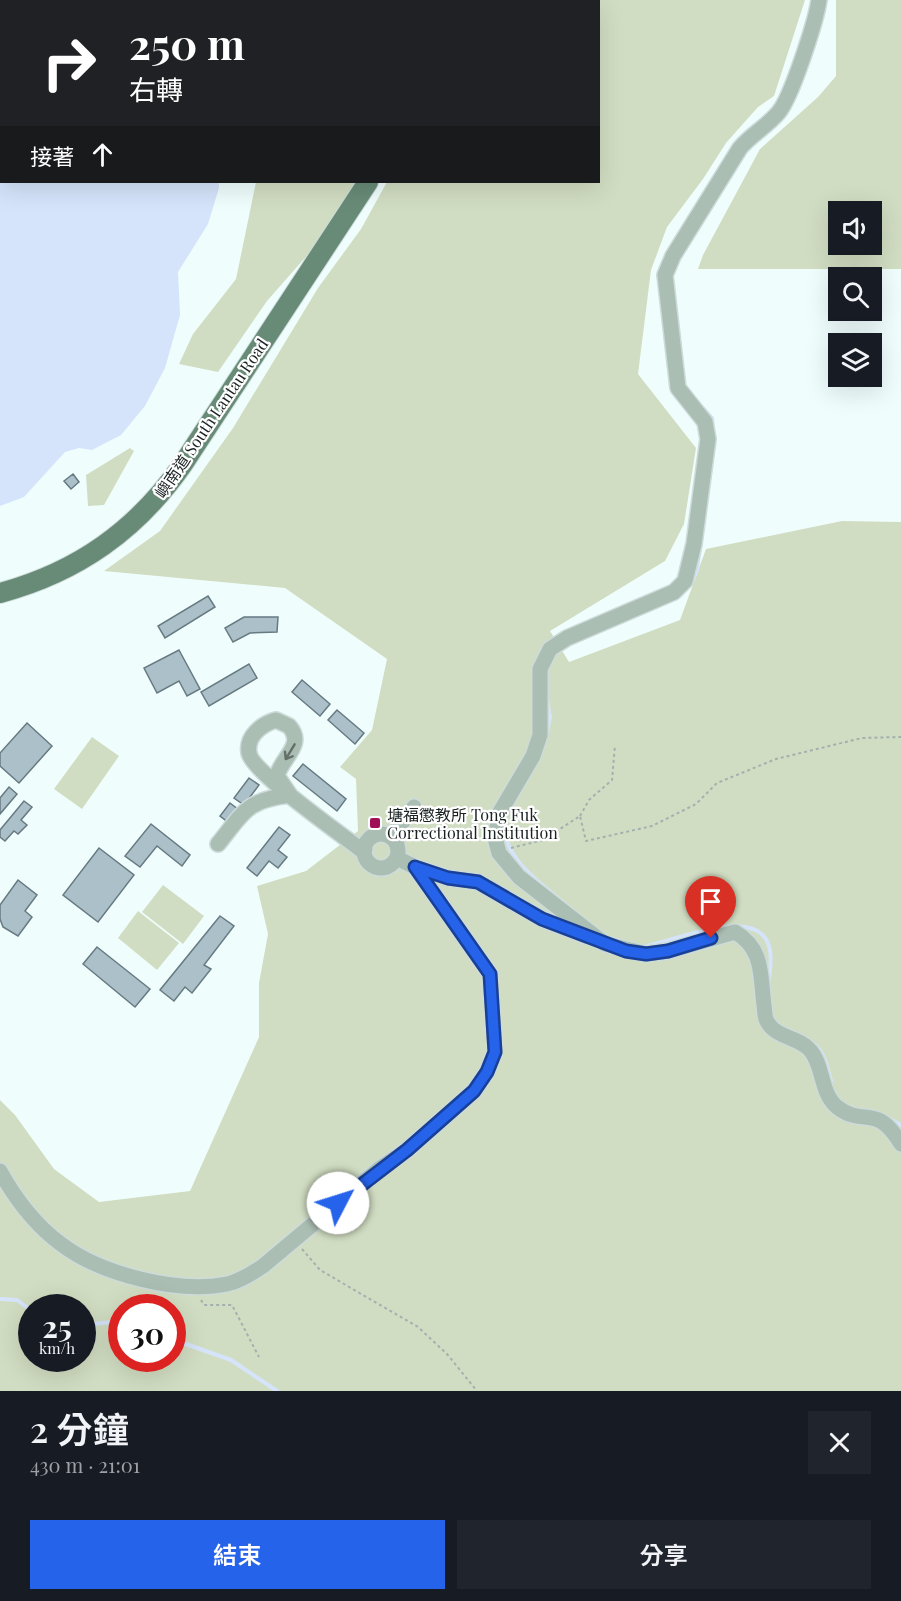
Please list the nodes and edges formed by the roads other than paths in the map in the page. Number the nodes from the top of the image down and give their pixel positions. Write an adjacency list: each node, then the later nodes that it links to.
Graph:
1 (819, 0): 11 (street)
2 (367, 183): 3 (main road, 嶼南道 South Lantau Road)
3 (0, 593)
4 (290, 795): 4 (street, one-way to 4); 7 (street); 8 (street)
5 (414, 807): 6 (street)
6 (391, 837): 8 (street); 9 (street)
7 (218, 844)
8 (365, 849): 9 (street)
9 (397, 858): 10 (street)
10 (415, 867): 11 (street); 13 (street)
11 (605, 944): 12 (street)
12 (901, 1144)
13 (0, 1171)

